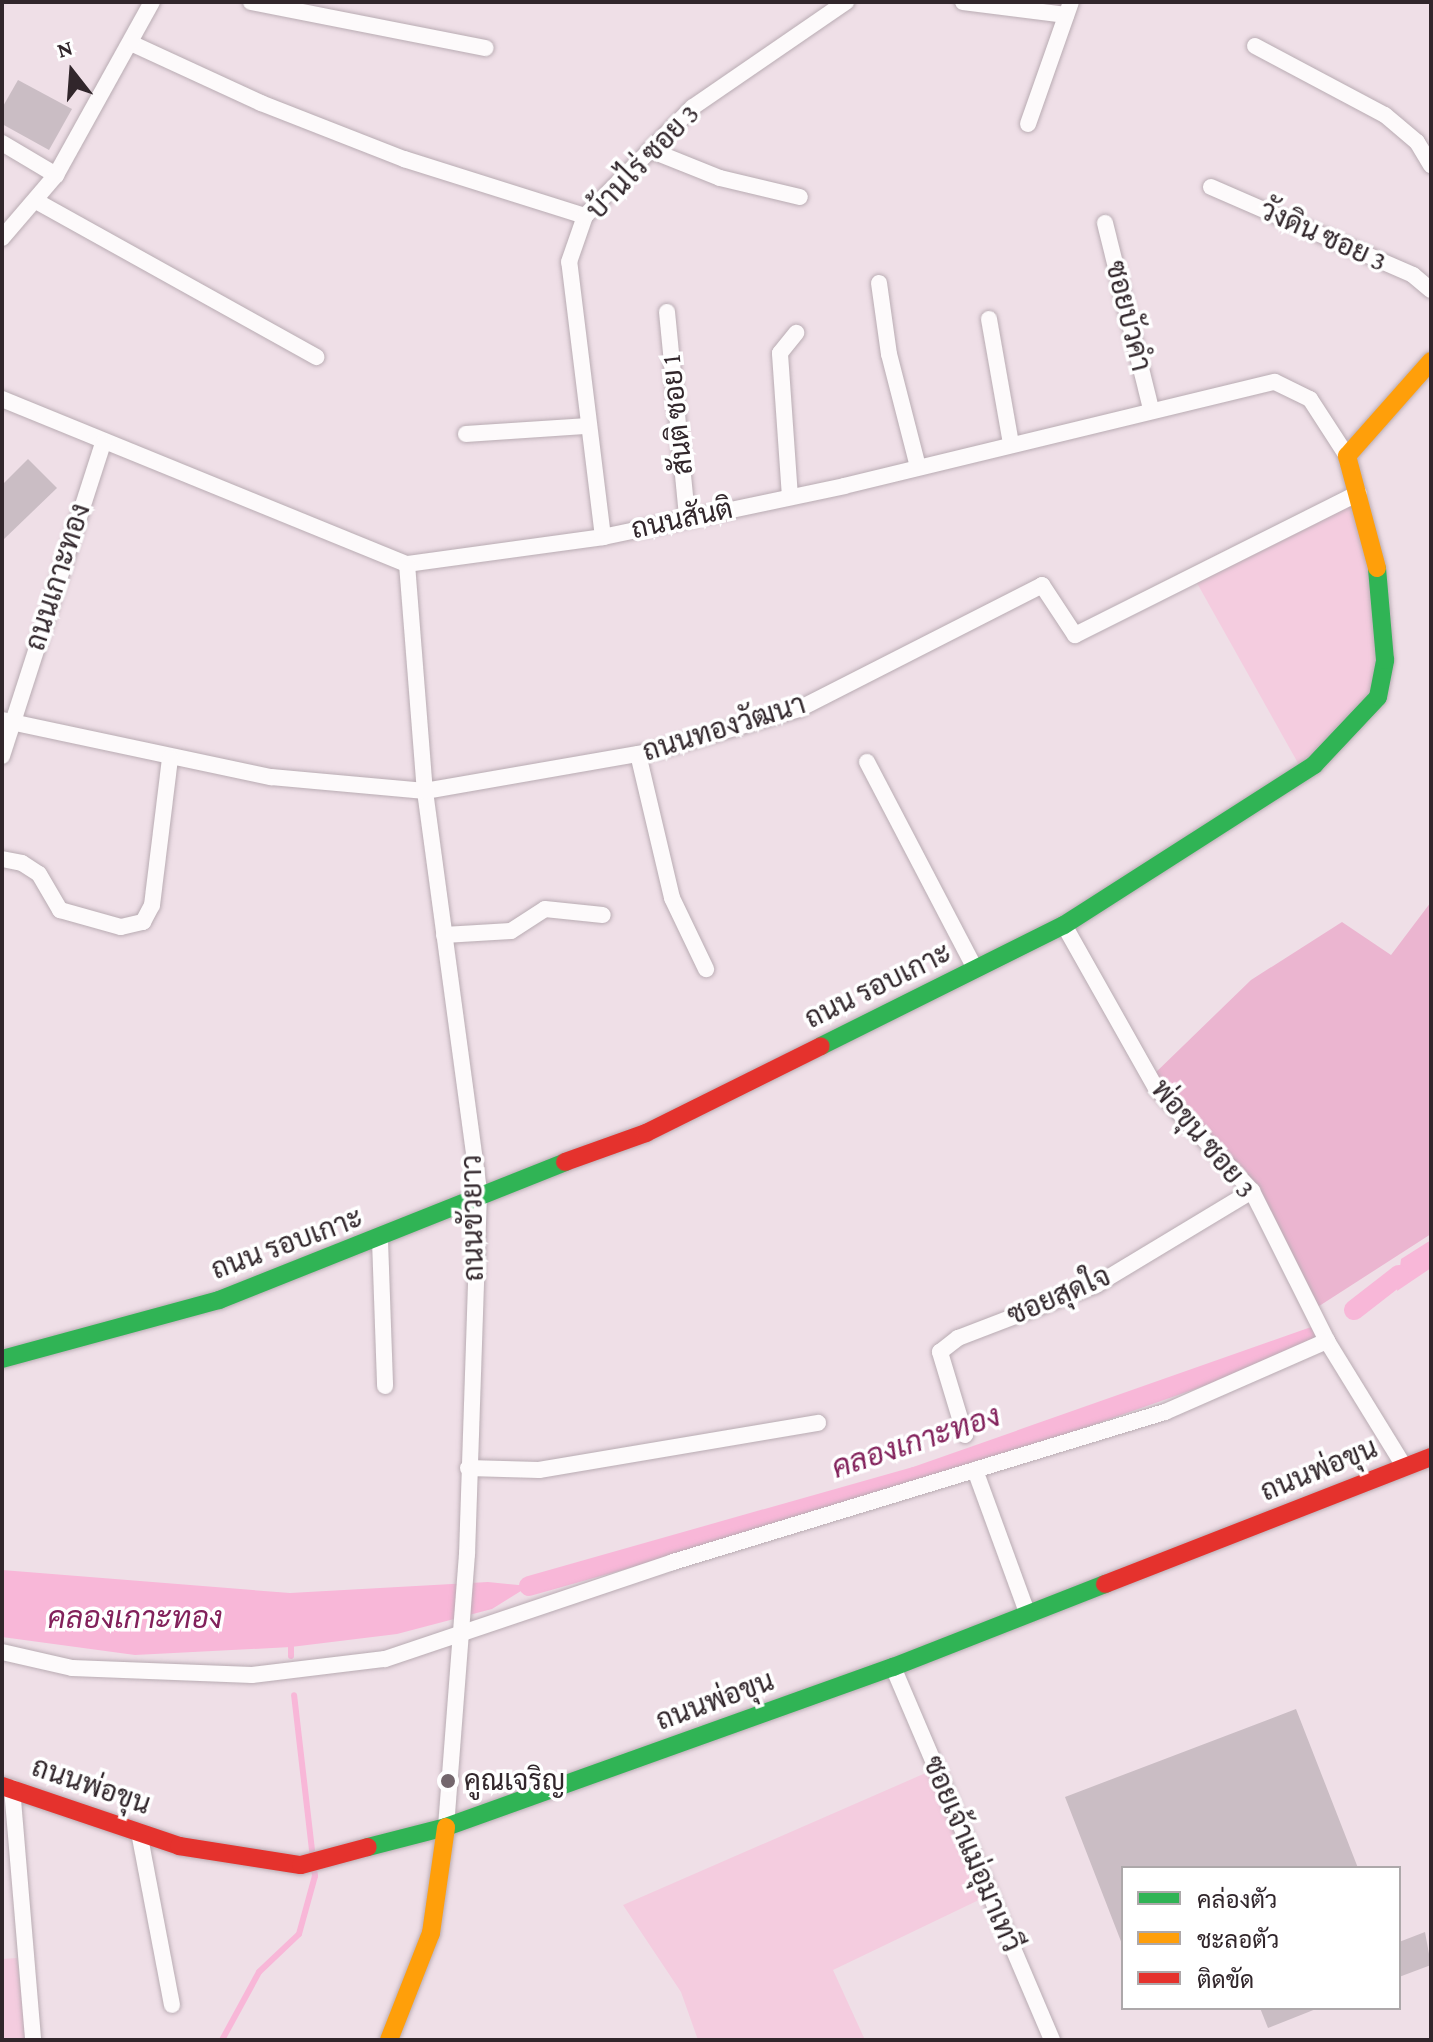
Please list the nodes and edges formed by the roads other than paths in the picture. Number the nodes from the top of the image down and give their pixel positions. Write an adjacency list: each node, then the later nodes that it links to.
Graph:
1 (152, 2): 6 (street)
2 (251, 2): 8 (street)
3 (846, 2): 11 (street, บ้านไร่ ซอย 3)
4 (963, 2): 5 (street)
5 (1068, 8): 9 (street)
6 (131, 43): 13 (street); 17 (street)
7 (1255, 46): 12 (street)
8 (486, 48)
9 (1028, 124)
10 (2, 143): 13 (street)
11 (650, 150): 15 (street); 17 (street, บ้านไร่ ซอย 3)
12 (1431, 165)
13 (56, 175): 16 (street)
14 (1211, 187): 21 (street, วังดิน ซอย 3)
15 (800, 197)
16 (36, 201): 19 (street); 25 (street)
17 (585, 216): 29 (street, บ้านไร่ ซอย 3)
18 (1105, 223): 28 (street, ซอยบัวคำ)
19 (2, 238)
20 (879, 283): 34 (street)
21 (1431, 290)
22 (667, 312): 37 (street, สันติ ซอย 1)
23 (989, 319): 32 (street)
24 (796, 333): 36 (street)
25 (316, 357)
26 (1431, 361): 33 (street)
27 (2, 399): 31 (street, ถนนสันติ)
28 (1151, 409): 32 (street, ถนนสันติ); 33 (street, ถนนสันติ)
29 (588, 426): 30 (street); 38 (street, บ้านไร่ ซอย 3)
30 (466, 434)
31 (103, 443): 39 (street, ถนนสันติ); 40 (street, ถนนเกาะทอง)
32 (1011, 444): 34 (street, ถนนสันติ)
33 (1347, 456): 35 (street, ถนน รอบเกาะ)
34 (918, 467): 36 (street, ถนนสันติ)
35 (1358, 493): 41 (street, ถนนทองวัฒนา); 48 (street, ถนน รอบเกาะ)
36 (790, 497): 37 (street, ถนนสันติ)
37 (687, 517): 38 (street, ถนนสันติ)
38 (603, 537): 39 (street, ถนนสันติ)
39 (407, 564): 45 (street, ถนนขัวยาว)
40 (6, 722): 42 (street, ถนนเกาะทอง); 43 (street, ถนนทองวัฒนา)
41 (638, 754): 45 (street, ถนนทองวัฒนา); 50 (street)
42 (2, 756)
43 (170, 758): 45 (street, ถนนทองวัฒนา); 46 (street)
44 (867, 762): 51 (street)
45 (425, 791): 49 (street, ถนนขัวยาว)
46 (2, 859)
47 (603, 915): 49 (street)
48 (1064, 925): 51 (street, ถนน รอบเกาะ); 52 (street, พ่อขุน ซอย 3)
49 (444, 935): 53 (street, ถนนขัวยาว)
50 (706, 969)
51 (975, 969): 53 (street, ถนน รอบเกาะ)
52 (1252, 1191): 55 (street, พ่อขุน ซอย 3); 59 (street, ซอยสุดใจ)
53 (479, 1193): 54 (street, ถนน รอบเกาะ); 62 (street, ถนนขัวยาว)
54 (380, 1240): 56 (street, ถนน รอบเกาะ); 57 (street)
55 (1327, 1341): 61 (street); 63 (street)
56 (2, 1359)
57 (385, 1386)
58 (818, 1423): 62 (street)
59 (965, 1435)
60 (1431, 1457): 61 (street, ถนนพ่อขุน)
61 (1404, 1466): 64 (street, ถนนพ่อขุน)
62 (468, 1468): 65 (street, ถนนขัวยาว)
63 (975, 1470): 64 (street); 65 (street)
64 (1028, 1615): 67 (street, ถนนพ่อขุน)
65 (462, 1637): 66 (street); 69 (street, ถนนขัวยาว)
66 (2, 1652)
67 (893, 1667): 69 (street, ถนนพ่อขุน); 74 (street, ซอยเจ้าแม่อุมาเทวี)
68 (7, 1787): 70 (street, ถนนพ่อขุน); 72 (street)
69 (446, 1827): 70 (street, ถนนพ่อขุน); 73 (street)
70 (139, 1832): 71 (street)
71 (172, 2005)
72 (33, 2040)
73 (389, 2040)
74 (1052, 2040)

